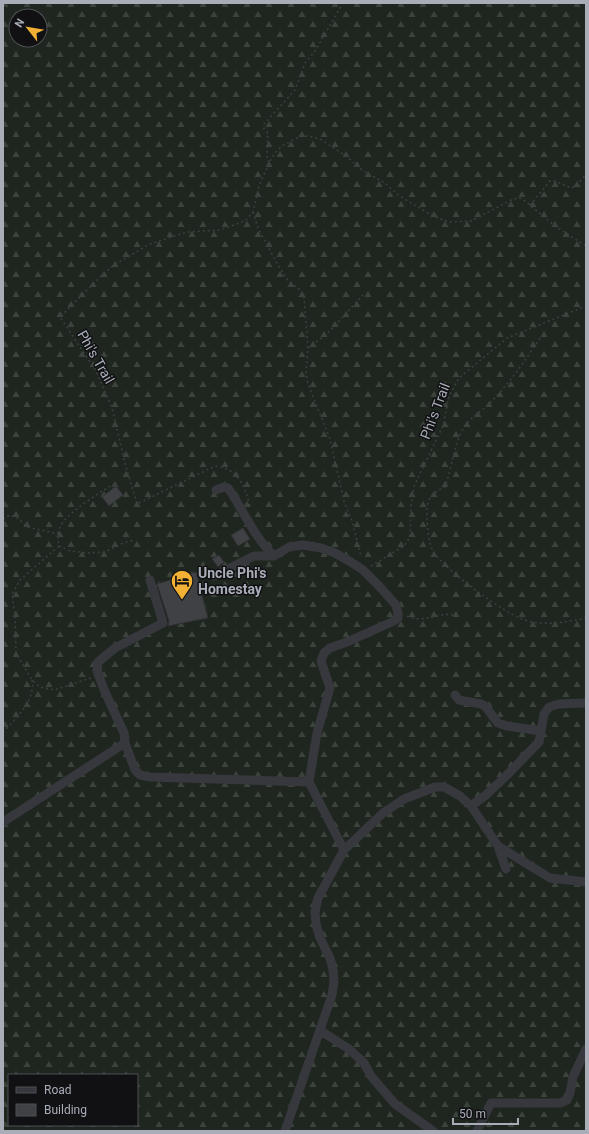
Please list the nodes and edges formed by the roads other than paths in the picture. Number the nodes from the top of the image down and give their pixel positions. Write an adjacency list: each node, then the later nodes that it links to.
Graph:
1 (216, 490): 2 (street)
2 (274, 556): 3 (street); 9 (street)
3 (214, 576)
4 (150, 580): 8 (street)
5 (455, 695): 7 (street)
6 (586, 702): 7 (street)
7 (541, 731): 10 (street)
8 (125, 743): 9 (street); 11 (street)
9 (309, 782): 13 (street)
10 (471, 806): 12 (street); 13 (street)
11 (3, 822)
12 (498, 846): 14 (street); 15 (street)
13 (344, 850): 16 (street)
14 (506, 869)
15 (586, 882)
16 (321, 1031): 18 (street); 19 (street)
17 (586, 1049): 20 (street)
18 (286, 1131)
19 (433, 1131)
20 (477, 1131)

